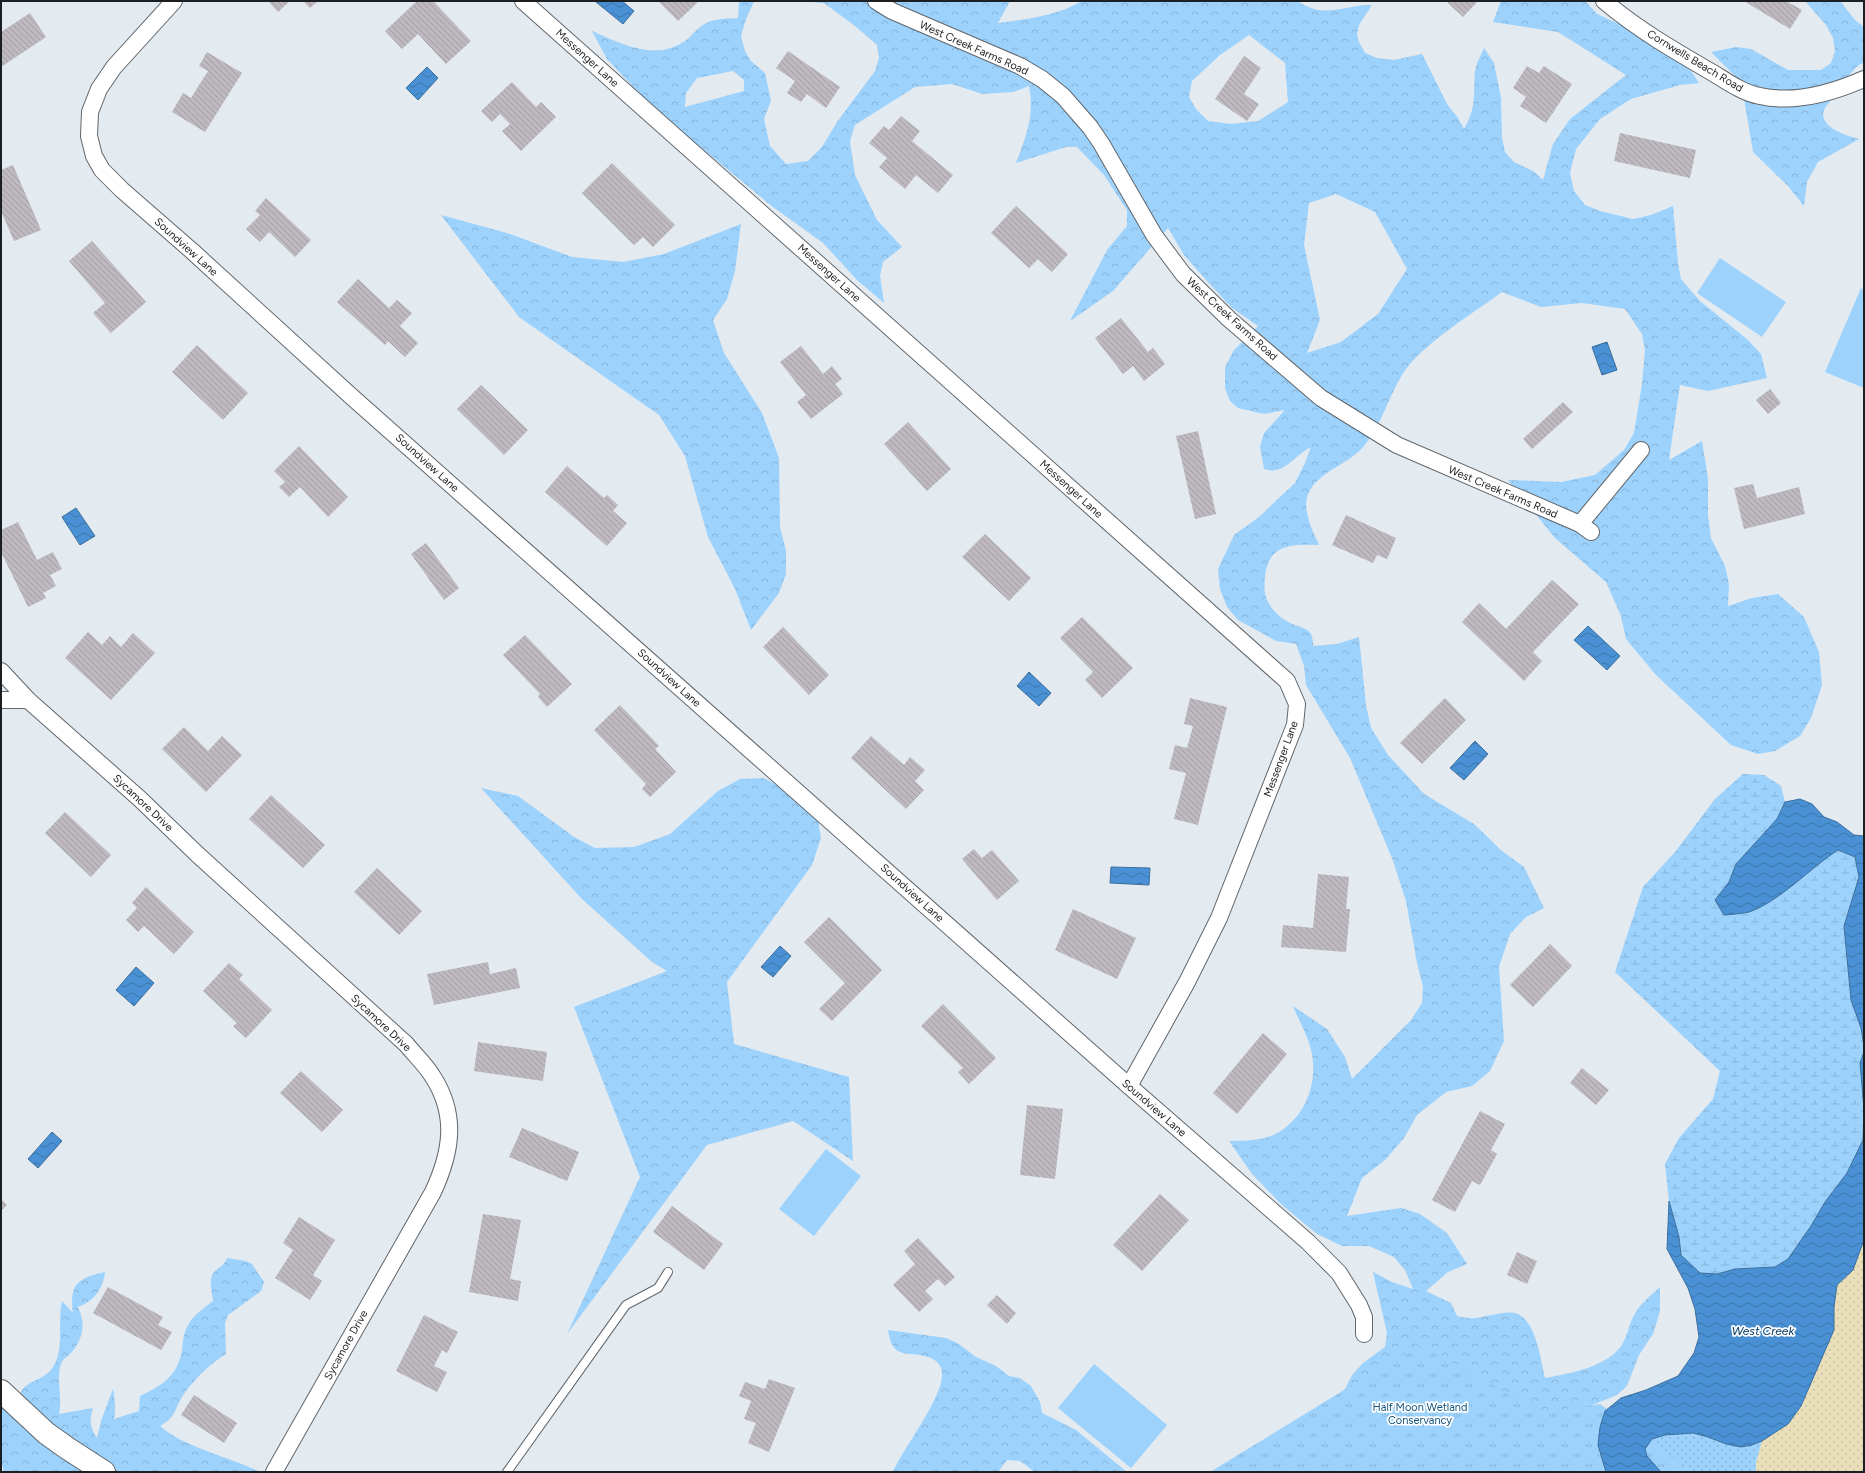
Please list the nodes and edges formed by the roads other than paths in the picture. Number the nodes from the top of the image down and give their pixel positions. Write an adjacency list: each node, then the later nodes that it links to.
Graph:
1 (174, 1): 10 (street, Soundview Lane)
2 (522, 1): 10 (street, Messenger Lane)
3 (876, 1): 6 (street, West Creek Farms Road)
4 (1604, 1): 5 (street, Cornwells Beach Road)
5 (1864, 79)
6 (1641, 450)
7 (1, 671): 9 (street, Sycamore Drive)
8 (1, 700): 9 (street)
9 (28, 700): 15 (street, Sycamore Drive)
10 (1129, 1086): 12 (street, Soundview Lane)
11 (668, 1272): 16 (lane)
12 (1364, 1334)
13 (1, 1391): 14 (main road)
14 (104, 1472)
15 (274, 1472)
16 (507, 1472)

